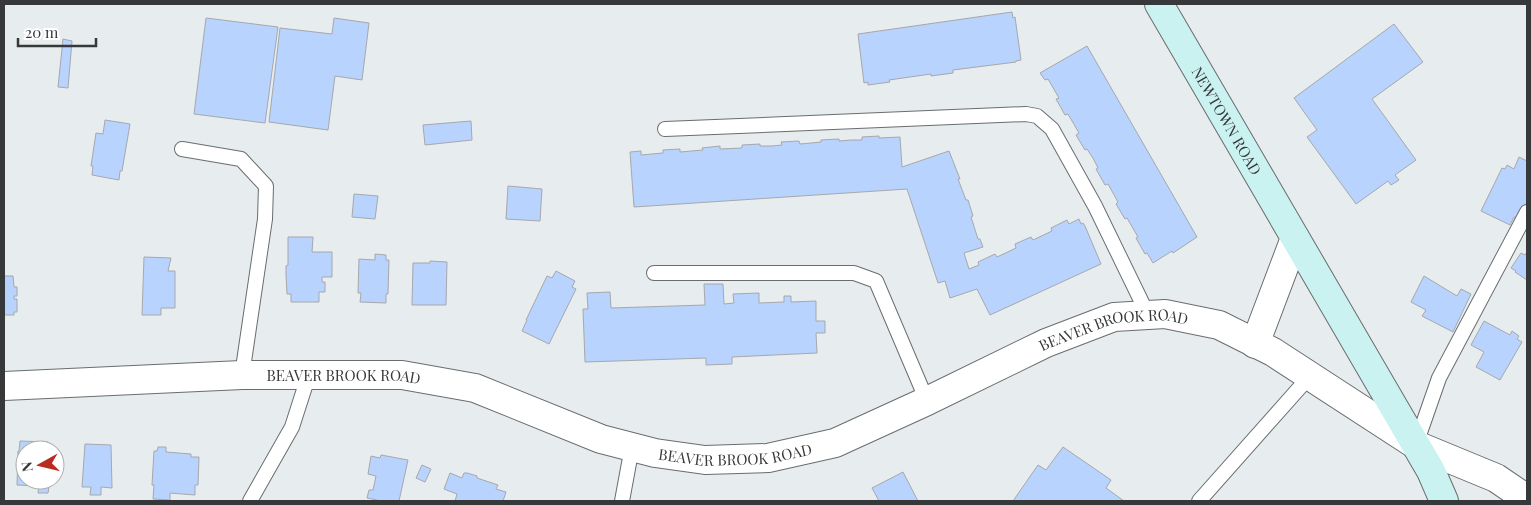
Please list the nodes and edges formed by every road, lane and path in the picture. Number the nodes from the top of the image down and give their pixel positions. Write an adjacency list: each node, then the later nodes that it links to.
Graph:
1 (1159, 4): 5 (main road, NEWTOWN ROAD)
2 (664, 129): 7 (lane)
3 (182, 149): 9 (lane)
4 (1527, 212): 14 (lane)
5 (1296, 238): 8 (street); 14 (main road, NEWTOWN ROAD)
6 (654, 273): 13 (lane)
7 (1148, 315): 8 (street, BEAVER BROOK ROAD); 13 (street, BEAVER BROOK ROAD)
8 (1255, 344): 11 (street, BEAVER BROOK ROAD)
9 (242, 374): 10 (street, BEAVER BROOK ROAD); 12 (street, BEAVER BROOK ROAD)
10 (310, 374): 15 (street, BEAVER BROOK ROAD); 17 (lane)
11 (1310, 376): 14 (street, BEAVER BROOK ROAD); 19 (lane)
12 (4, 386)
13 (928, 401): 15 (street, BEAVER BROOK ROAD)
14 (1416, 445): 16 (street, BEAVER BROOK ROAD); 20 (main road, NEWTOWN ROAD)
15 (632, 447): 18 (lane)
16 (1527, 499)
17 (250, 501)
18 (622, 501)
19 (1200, 501)
20 (1444, 501)

